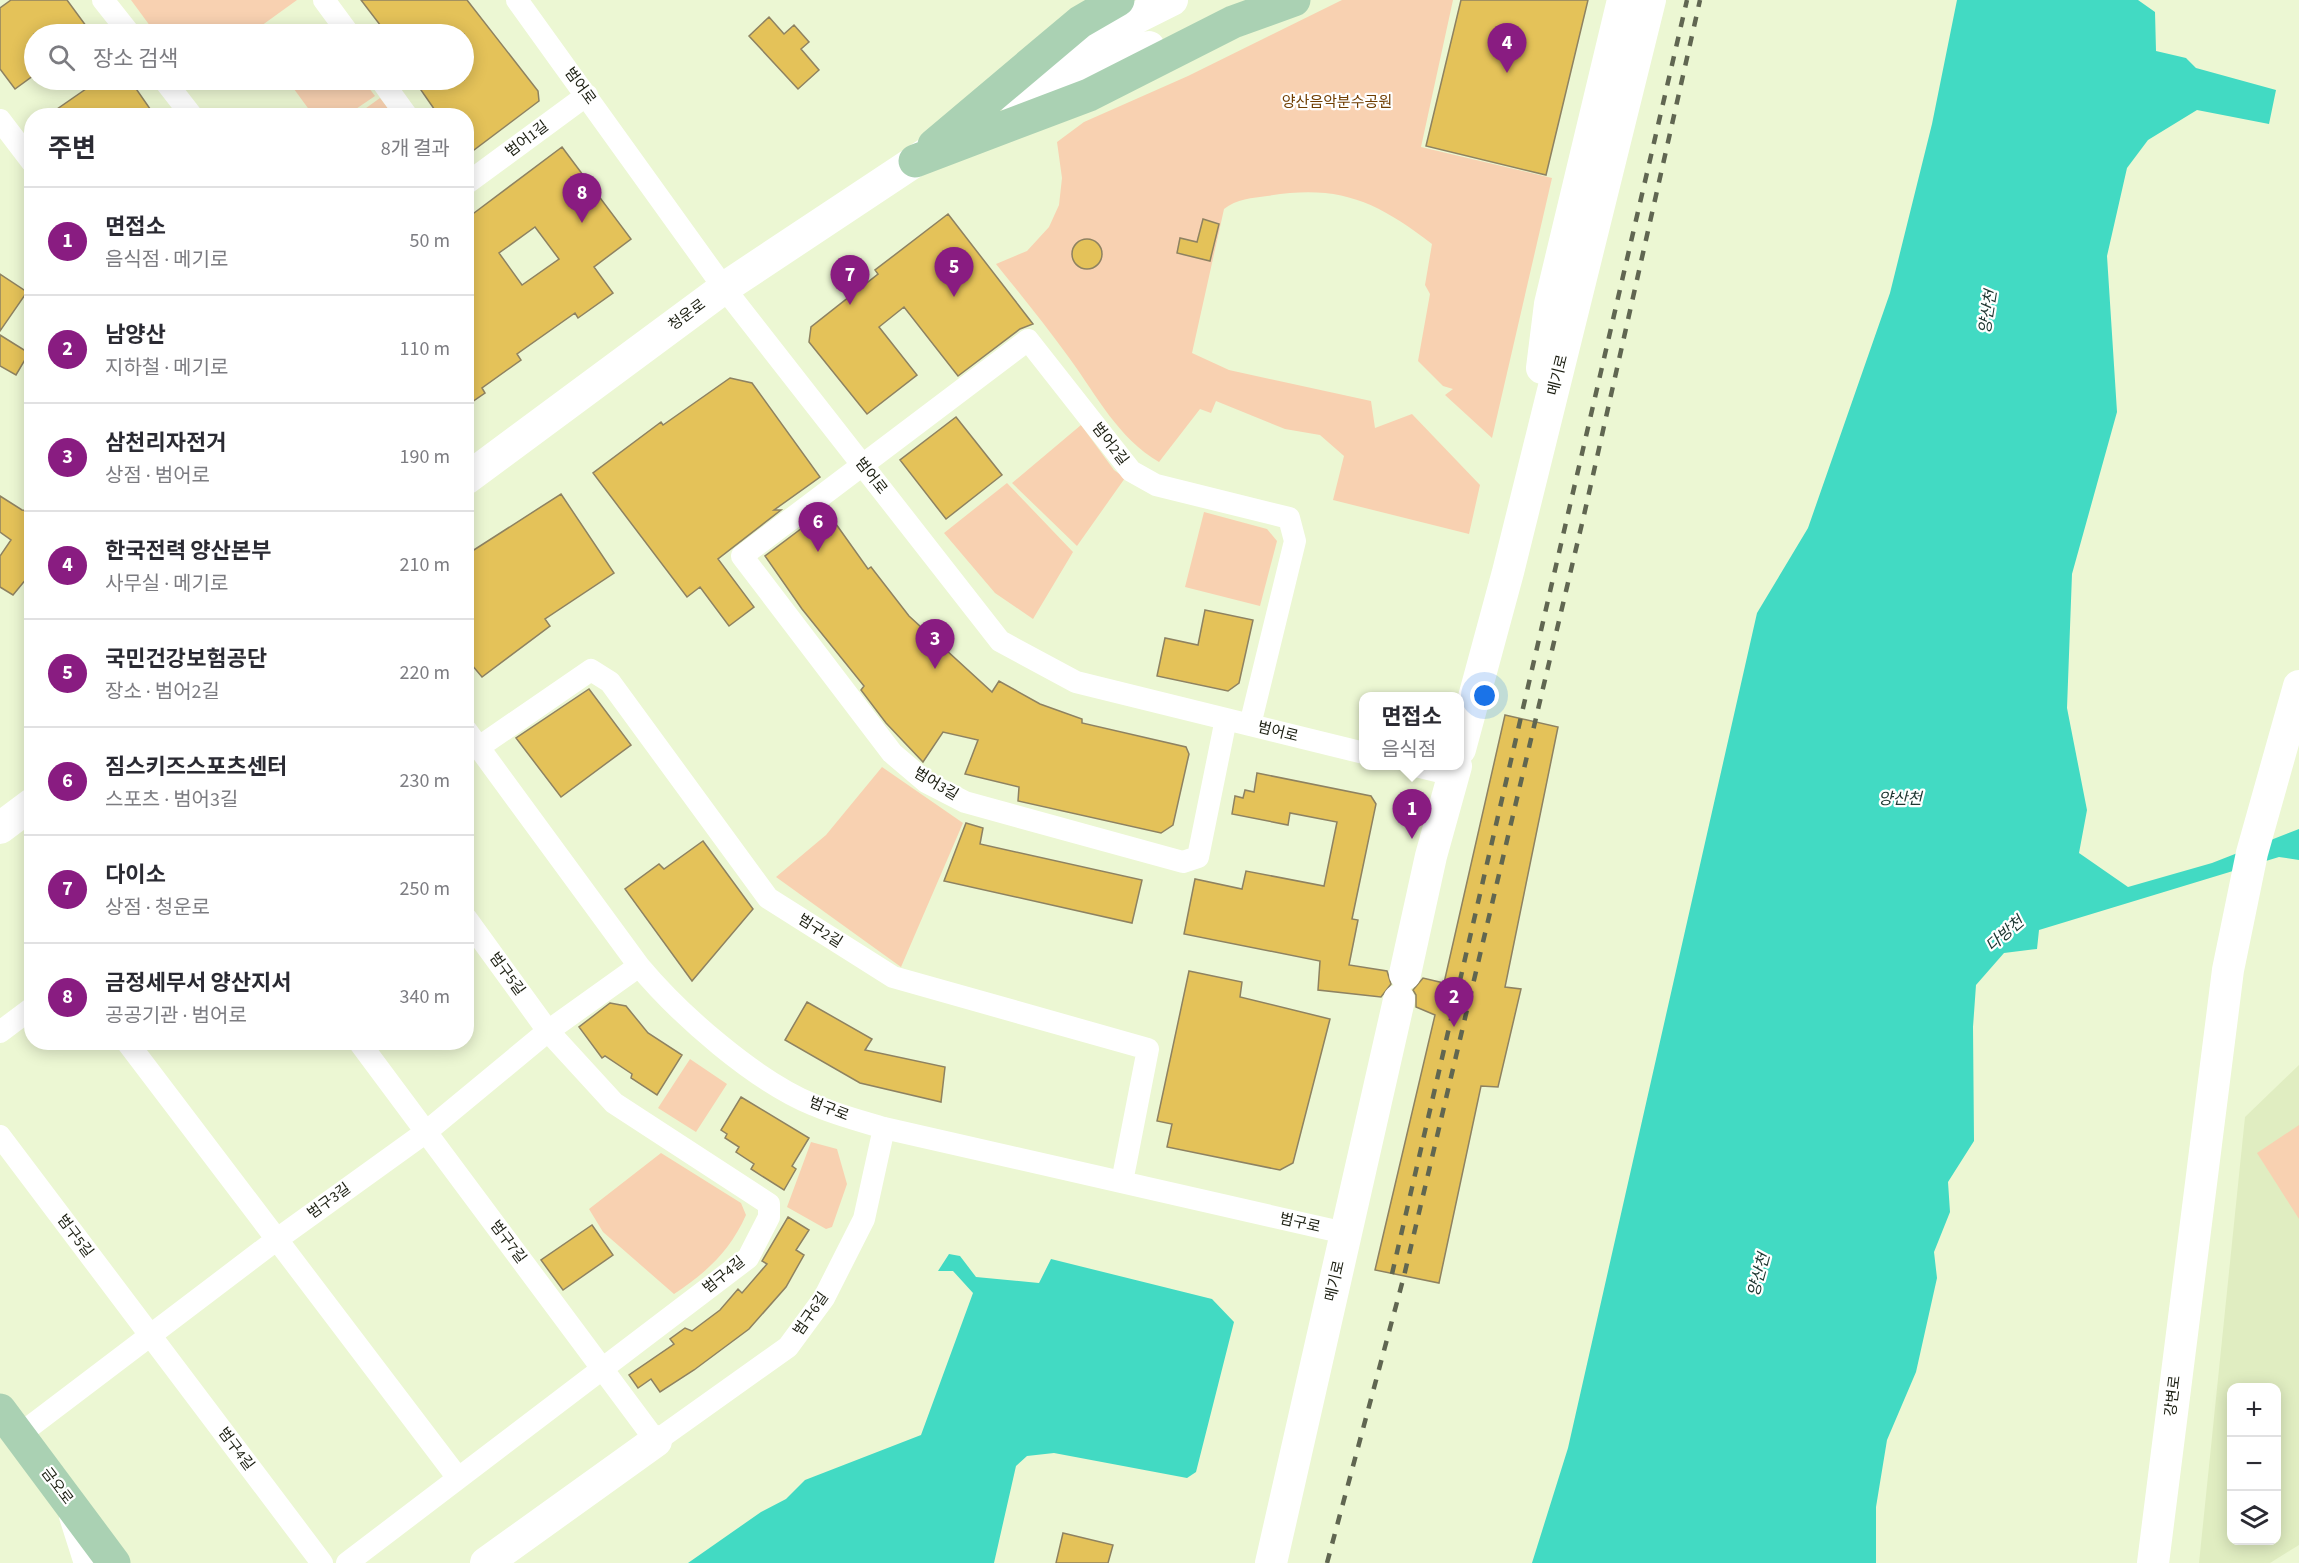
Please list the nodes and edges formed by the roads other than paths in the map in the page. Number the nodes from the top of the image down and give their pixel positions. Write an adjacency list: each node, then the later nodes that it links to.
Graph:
1 (103, 0): 10 (street)
2 (324, 0): 11 (street)
3 (517, 0): 14 (street, 범어로)
4 (1118, 0): 19 (main road)
5 (1172, 0): 19 (street)
6 (1246, 0): 19 (street)
7 (1294, 0): 19 (main road)
8 (1623, 0): 24 (street)
9 (1650, 0): 24 (street, 메기로)
10 (122, 24)
11 (342, 24)
12 (172, 90): 15 (street)
13 (388, 90): 16 (street)
14 (587, 95): 20 (street, 범어1길); 21 (street, 범어로)
15 (186, 108)
16 (401, 108)
17 (0, 120): 18 (street)
18 (24, 152)
19 (915, 161): 21 (street, 청운로)
20 (474, 178)
21 (724, 288): 22 (street, 범어로); 23 (street, 청운로)
22 (863, 465): 26 (street, 범어로); 26 (street, 범어3길); 27 (street, 범어2길)
23 (474, 473)
24 (1527, 495): 28 (street, 메기로)
25 (2299, 686): 61 (street, 강변로)
26 (1226, 719): 27 (street, 범어로)
27 (1250, 725): 31 (street, 범어로)
28 (1464, 733)
29 (474, 738): 45 (street, 범구2길)
30 (474, 740): 36 (street, 범구로)
31 (1359, 752)
32 (1454, 770): 46 (street, 메기로)
33 (24, 810): 34 (street)
34 (0, 828)
35 (474, 929): 38 (street, 범구5길)
36 (639, 966): 38 (street, 범구3길); 42 (street, 범구로)
37 (24, 1014): 39 (street)
38 (548, 1030): 43 (street, 범구3길); 49 (street, 범구4길)
39 (0, 1032)
40 (133, 1050): 47 (street)
41 (365, 1050): 43 (street, 범구7길)
42 (884, 1128): 45 (street, 범구로); 52 (street, 범구6길)
43 (426, 1132): 47 (street, 범구3길); 49 (street, 범구7길)
44 (0, 1136): 48 (street, 범구5길)
45 (1122, 1182): 46 (street, 범구로)
46 (1346, 1233): 60 (street, 메기로)
47 (276, 1240): 48 (street, 범구3길); 53 (street)
48 (151, 1336): 51 (street, 범구3길); 57 (street, 범구4길)
49 (603, 1370): 52 (street, 범구7길); 53 (street, 범구4길)
50 (0, 1410): 51 (main road, 금오로)
51 (19, 1436): 54 (main road, 금오로)
52 (656, 1441): 59 (street)
53 (458, 1478): 58 (street, 범구4길)
54 (72, 1506): 55 (street); 56 (main road, 금오로)
55 (90, 1563)
56 (114, 1563)
57 (322, 1563)
58 (347, 1563)
59 (486, 1563)
60 (1271, 1563)
61 (2153, 1563)

